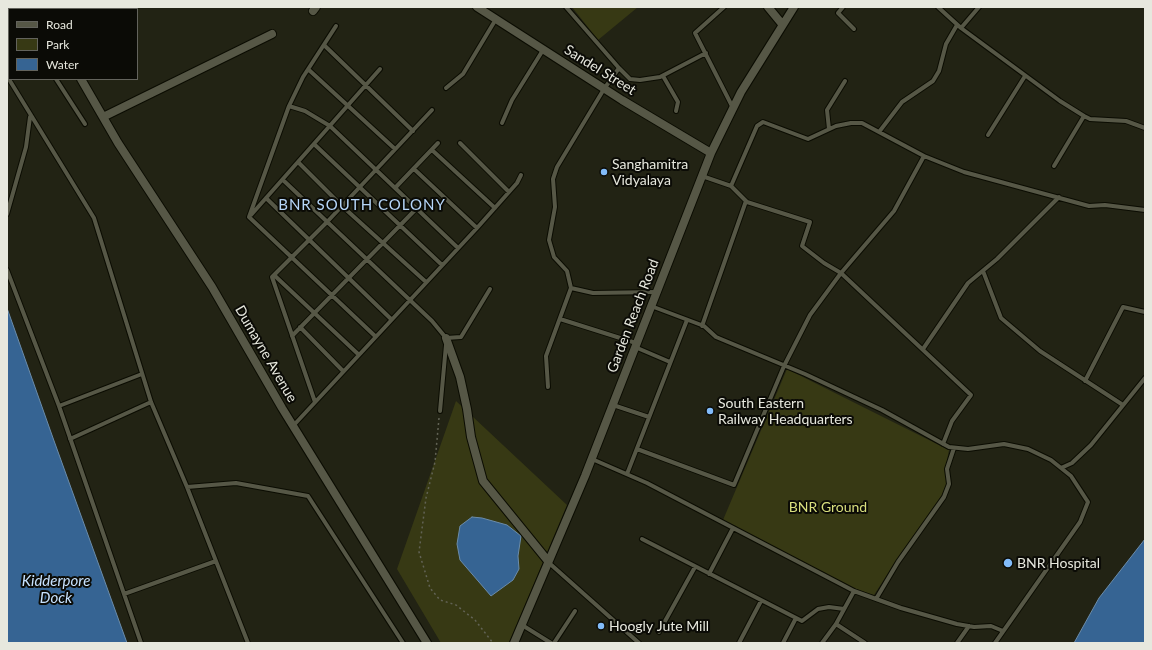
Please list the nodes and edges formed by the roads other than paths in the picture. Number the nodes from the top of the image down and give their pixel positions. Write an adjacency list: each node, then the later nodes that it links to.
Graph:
1 (477, 7): 9 (street, Sandel Street)
2 (566, 7): 19 (lane)
3 (724, 7): 18 (lane)
4 (768, 7): 10 (street)
5 (794, 7): 10 (street, Garden Reach Road)
6 (843, 7): 14 (lane)
7 (938, 7): 11 (lane)
8 (978, 7): 13 (lane)
9 (496, 19): 17 (street, Sandel Street); 29 (lane)
10 (782, 24): 33 (street, Garden Reach Road)
11 (957, 25): 13 (lane); 45 (lane)
12 (336, 26): 16 (lane)
13 (961, 28): 23 (lane)
14 (854, 29)
15 (272, 34): 38 (street)
16 (324, 45): 21 (lane); 28 (lane)
17 (544, 50): 30 (street, Sandel Street); 39 (lane)
18 (706, 53): 22 (lane); 33 (lane)
19 (619, 68): 22 (lane); 30 (lane)
20 (380, 69): 28 (lane)
21 (309, 70): 31 (lane); 32 (lane)
22 (663, 76): 35 (lane)
23 (1025, 76): 36 (lane); 46 (lane)
24 (11, 80): 37 (lane)
25 (57, 80): 40 (lane)
26 (82, 80): 38 (street, Dumayne Avenue)
27 (845, 81): 43 (lane)
28 (365, 85): 31 (lane); 44 (lane)
29 (446, 88)
30 (604, 89): 52 (street, Sandel Street); 89 (lane)
31 (348, 105): 41 (lane); 50 (lane)
32 (289, 106): 41 (lane); 73 (lane)
33 (733, 108): 52 (street, Garden Reach Road)
34 (432, 110): 44 (lane)
35 (676, 111)
36 (1084, 116): 42 (lane); 55 (lane)
37 (30, 117): 72 (lane); 111 (lane)
38 (103, 117): 122 (street, Dumayne Avenue)
39 (502, 123)
40 (86, 124)
41 (330, 126): 49 (lane); 56 (lane)
42 (1145, 128)
43 (829, 129): 45 (lane); 62 (lane)
44 (413, 131): 50 (lane)
45 (879, 132): 53 (lane)
46 (988, 135)
47 (438, 143): 51 (lane)
48 (460, 143): 64 (lane)
49 (314, 144): 54 (lane); 61 (lane)
50 (395, 149): 56 (lane)
51 (432, 150): 57 (lane); 70 (lane)
52 (711, 153): 59 (street, Garden Reach Road)
53 (924, 156): 65 (lane); 85 (lane)
54 (298, 162): 60 (lane); 68 (lane)
55 (1054, 166)
56 (376, 169): 61 (lane); 63 (lane)
57 (414, 169): 63 (lane); 76 (lane)
58 (521, 175): 64 (lane)
59 (702, 176): 62 (lane); 91 (street, Garden Reach Road)
60 (283, 180): 66 (lane); 74 (lane)
61 (361, 186): 68 (lane); 75 (lane)
62 (731, 186): 67 (lane)
63 (395, 188): 69 (lane)
64 (509, 192): 70 (lane)
65 (1059, 196): 71 (lane); 84 (lane)
66 (266, 198): 73 (lane); 77 (lane)
67 (746, 201): 85 (lane); 100 (lane)
68 (342, 206): 74 (lane); 78 (lane)
69 (417, 208): 75 (lane); 79 (lane)
70 (495, 208): 76 (lane)
71 (1145, 210)
72 (7, 214)
73 (249, 216): 80 (lane)
74 (327, 222): 77 (lane); 81 (lane)
75 (401, 225): 78 (lane); 82 (lane)
76 (477, 228): 79 (lane)
77 (310, 239): 80 (lane); 87 (lane)
78 (383, 243): 81 (lane); 88 (lane)
79 (458, 248): 82 (lane)
80 (291, 257): 86 (lane); 92 (lane)
81 (367, 259): 87 (lane); 93 (lane)
82 (442, 265): 88 (lane)
83 (7, 270): 119 (lane)
84 (983, 271): 106 (lane); 113 (lane)
85 (842, 273): 106 (lane); 109 (lane)
86 (274, 275): 96 (lane); 102 (lane)
87 (349, 278): 92 (lane); 97 (lane)
88 (426, 282): 93 (lane)
89 (571, 288): 91 (lane); 98 (lane)
90 (490, 289): 104 (lane)
91 (656, 292): 94 (street, Garden Reach Road)
92 (332, 295): 96 (lane); 103 (lane)
93 (410, 299): 97 (lane); 104 (lane)
94 (650, 306): 99 (lane); 105 (street, Garden Reach Road)
95 (1145, 312): 113 (lane)
96 (314, 313): 101 (lane); 107 (lane)
97 (391, 319): 103 (lane)
98 (560, 319): 105 (lane); 114 (lane)
99 (687, 320): 100 (lane); 108 (lane)
100 (702, 326): 109 (lane)
101 (300, 327): 102 (lane); 110 (lane)
102 (292, 336): 116 (lane)
103 (375, 336): 107 (lane)
104 (446, 338): 120 (lane); 134 (street)
105 (636, 345): 108 (lane); 117 (street, Garden Reach Road)
106 (923, 349): 124 (lane)
107 (358, 354): 110 (lane)
108 (670, 362): 121 (lane)
109 (784, 366): 124 (lane); 126 (lane)
110 (343, 371): 116 (lane)
111 (142, 374): 115 (lane); 119 (lane)
112 (1145, 378): 118 (lane)
113 (1085, 381): 118 (lane)
114 (548, 386)
115 (151, 402): 123 (lane); 130 (lane)
116 (315, 402): 122 (lane)
117 (613, 405): 121 (lane); 127 (street, Garden Reach Road)
118 (1123, 405): 128 (lane)
119 (58, 406): 123 (lane)
120 (440, 412)
121 (649, 418): 126 (lane)
122 (293, 426): 152 (street, Dumayne Avenue)
123 (70, 439): 138 (lane)
124 (943, 444): 125 (lane)
125 (954, 448): 128 (lane); 139 (lane)
126 (637, 449): 129 (lane)
127 (592, 459): 129 (lane); 134 (street, Garden Reach Road)
128 (1061, 468): 147 (lane)
129 (627, 474): 131 (lane)
130 (187, 487): 133 (lane); 151 (lane)
131 (733, 528): 136 (lane); 137 (lane)
132 (642, 539): 135 (lane)
133 (216, 561): 138 (lane); 150 (lane)
134 (548, 561): 145 (street, Garden Reach Road); 155 (lane)
135 (695, 566): 136 (lane); 148 (lane)
136 (709, 574): 140 (lane)
137 (854, 591): 139 (lane); 141 (lane)
138 (124, 594): 149 (lane)
139 (876, 599): 146 (lane)
140 (761, 601): 143 (lane); 156 (lane)
141 (844, 609): 143 (lane); 144 (lane)
142 (575, 611): 154 (lane)
143 (796, 618): 157 (lane)
144 (836, 624): 158 (lane); 159 (lane)
145 (522, 625): 153 (street, Garden Reach Road); 154 (lane)
146 (969, 626): 147 (lane); 160 (lane)
147 (1003, 631): 161 (lane)
148 (659, 632)
149 (141, 643)
150 (248, 643)
151 (403, 643)
152 (427, 643)
153 (514, 643)
154 (553, 643)
155 (639, 643)
156 (739, 643)
157 (783, 643)
158 (822, 643)
159 (865, 643)
160 (956, 643)
161 (995, 643)

